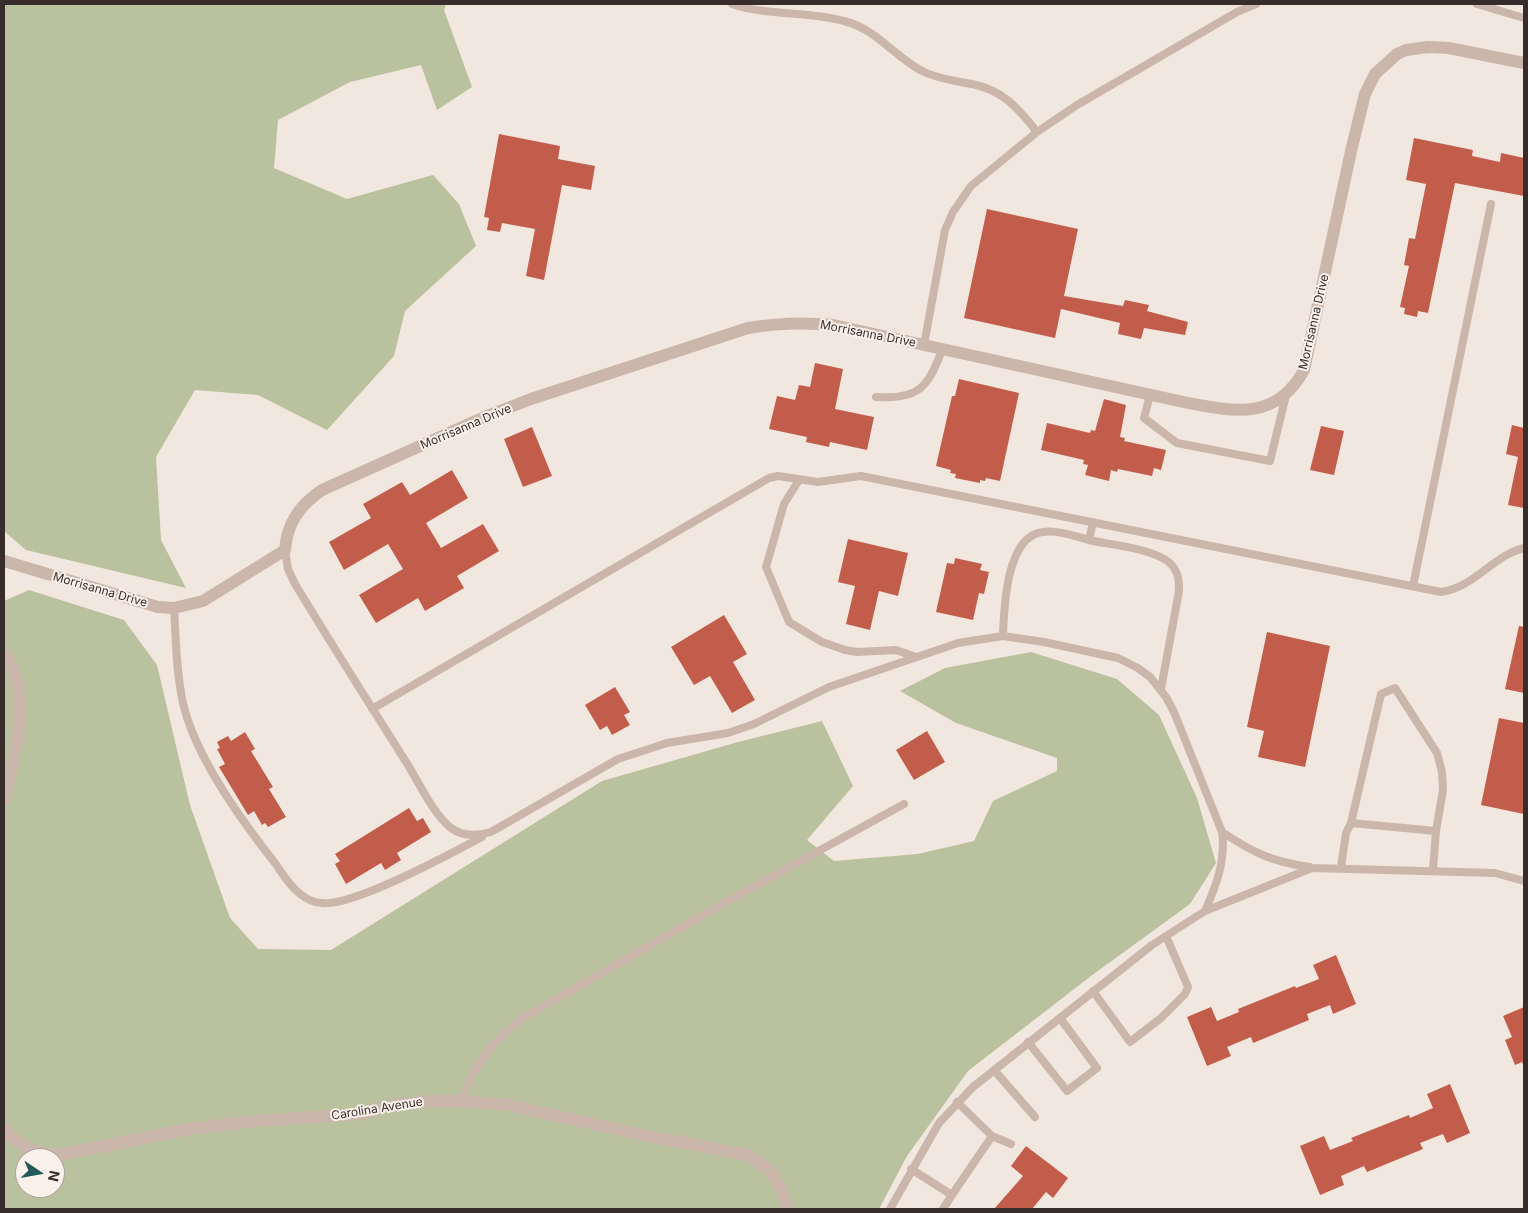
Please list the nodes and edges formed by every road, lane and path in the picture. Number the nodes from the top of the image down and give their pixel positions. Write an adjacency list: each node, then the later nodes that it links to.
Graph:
1 (732, 4): 6 (lane)
2 (1256, 4): 6 (lane)
3 (1477, 4): 4 (lane)
4 (1524, 18)
5 (1524, 63): 10 (street, Morrisanna Drive)
6 (1037, 132): 8 (lane)
7 (1491, 204): 19 (lane)
8 (924, 345): 9 (street, Morrisanna Drive); 17 (street, Morrisanna Drive)
9 (942, 350): 11 (street, Morrisanna Drive); 12 (lane)
10 (1286, 394): 11 (street, Morrisanna Drive); 11 (lane)
11 (1150, 395)
12 (876, 397)
13 (799, 480): 14 (lane); 23 (lane); 25 (lane)
14 (1093, 522): 15 (lane); 19 (lane)
15 (1089, 540): 21 (lane); 24 (lane)
16 (1524, 548): 19 (lane)
17 (285, 550): 20 (street, Morrisanna Drive); 25 (lane)
18 (4, 561): 20 (street, Morrisanna Drive)
19 (1413, 586)
20 (174, 608): 30 (lane)
21 (1003, 636): 23 (lane); 24 (lane)
22 (4, 652): 26 (street)
23 (916, 657): 30 (lane)
24 (1161, 688): 31 (lane)
25 (372, 709): 30 (lane)
26 (4, 801)
27 (904, 804): 42 (lane)
28 (1351, 823): 29 (lane); 29 (lane); 32 (lane)
29 (1436, 831): 34 (lane)
30 (491, 832)
31 (1222, 832): 33 (lane); 36 (lane)
32 (1340, 867): 33 (lane); 34 (lane)
33 (1312, 868): 36 (lane)
34 (1433, 870): 35 (lane)
35 (1524, 881)
36 (1205, 911): 37 (lane)
37 (1166, 936): 38 (lane); 38 (lane)
38 (1092, 992): 39 (lane)
39 (1060, 1018): 40 (lane); 40 (lane)
40 (1028, 1042): 41 (lane)
41 (994, 1070): 43 (lane); 44 (lane)
42 (461, 1101): 45 (street, Carolina Avenue); 50 (street, Carolina Avenue)
43 (957, 1102): 46 (lane); 48 (lane)
44 (1035, 1117)
45 (5, 1133)
46 (992, 1136): 47 (lane); 49 (lane)
47 (1011, 1144)
48 (912, 1170): 49 (lane); 51 (lane)
49 (952, 1195): 52 (lane)
50 (786, 1209)
51 (890, 1209)
52 (943, 1209)

